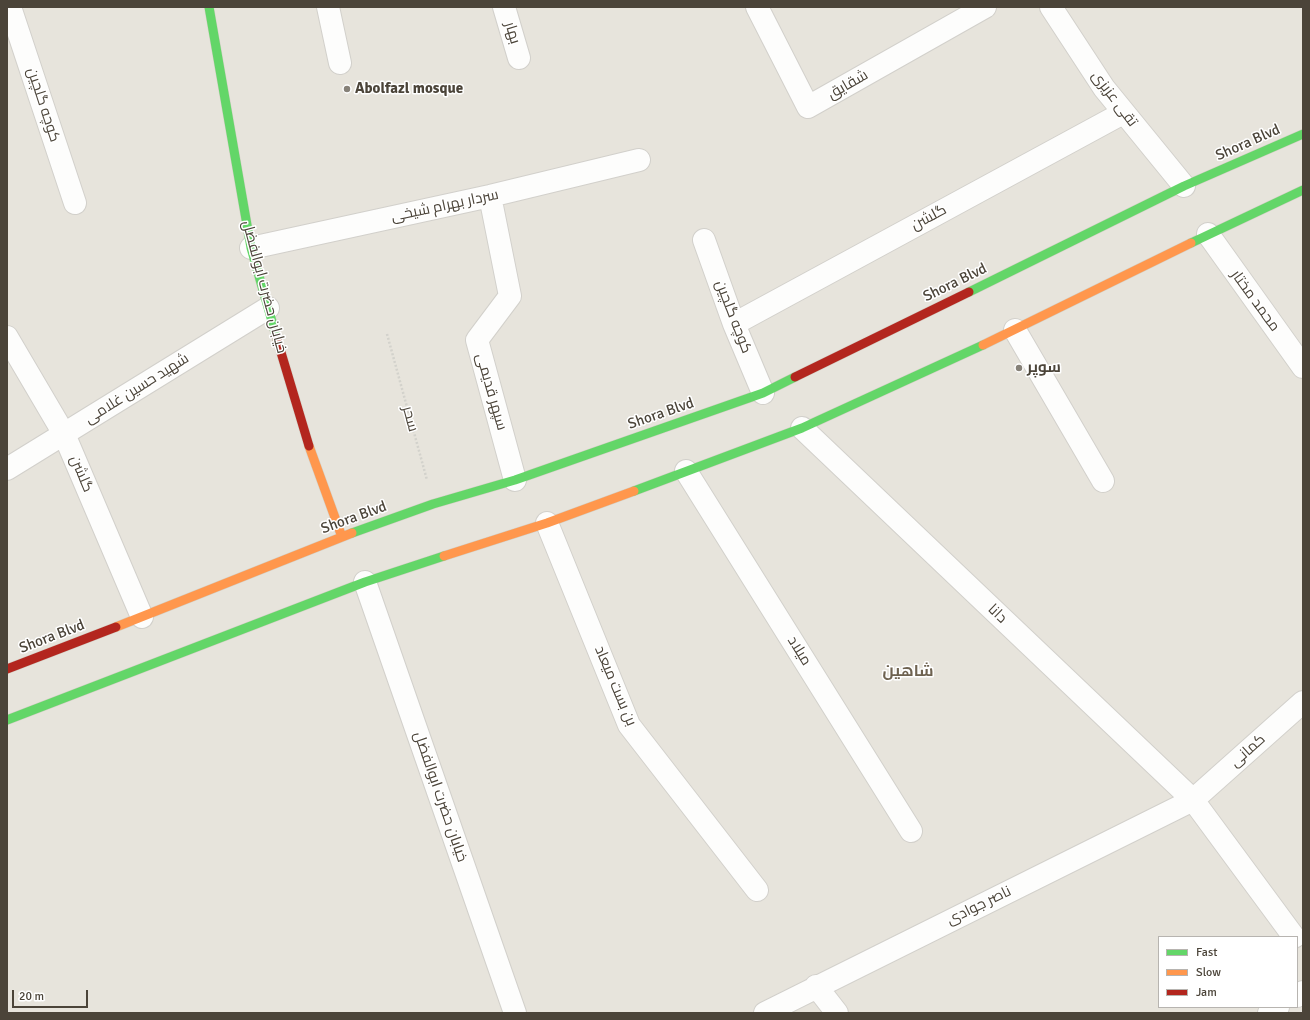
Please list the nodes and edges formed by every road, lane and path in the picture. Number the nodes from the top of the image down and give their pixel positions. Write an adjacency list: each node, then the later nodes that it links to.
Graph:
1 (10, 7): 16 (street, کوچه گلچین)
2 (209, 7): 19 (main road, خیابان حضرت ابوالفضل)
3 (328, 7): 9 (street)
4 (504, 7): 8 (street, بهار)
5 (757, 7): 6 (street, شقایق)
6 (984, 7)
7 (1051, 7): 10 (street, تقی عزیزی)
8 (520, 58)
9 (340, 63)
10 (1124, 113): 13 (street, تقی عزیزی); 21 (street, گلشن)
11 (1303, 134): 13 (main road, Shora Blvd)
12 (639, 160): 15 (street, سردار بهرام شیخی)
13 (1184, 186): 27 (main road, Shora Blvd)
14 (1303, 190): 17 (main road)
15 (490, 196): 19 (street, سردار بهرام شیخی); 32 (street, سپهر قدیمی)
16 (75, 204)
17 (1208, 234): 22 (main road); 25 (street, محمد مختار)
18 (704, 240): 21 (street, کوچه گلچین)
19 (251, 248): 20 (main road, خیابان حضرت ابوالفضل)
20 (268, 308): 29 (street, شهید حسین غلامی); 36 (main road, خیابان حضرت ابوالفضل)
21 (734, 324): 27 (street, کوچه گلچین)
22 (1014, 330): 28 (main road); 33 (street)
23 (387, 334): 34 (path, سحر)
24 (7, 337): 29 (street, گلشن)
25 (1296, 345): 26 (street, محمد مختار)
26 (1303, 366)
27 (763, 393): 32 (main road, Shora Blvd)
28 (802, 428): 31 (main road); 42 (street, دانا)
29 (64, 434): 30 (street, شهید حسین غلامی); 38 (street, گلشن)
30 (7, 469)
31 (686, 471): 35 (main road); 43 (street, میلاد)
32 (516, 480): 34 (main road, Shora Blvd)
33 (1103, 481)
34 (433, 504): 36 (main road, Shora Blvd)
35 (547, 523): 37 (main road); 44 (street, بن بست میعاد)
36 (342, 537): 38 (main road, Shora Blvd)
37 (365, 582): 41 (main road); 47 (street, خیابان حضرت ابوالفضل)
38 (142, 617): 39 (main road, Shora Blvd)
39 (7, 669)
40 (1303, 702): 42 (street, کمانی)
41 (7, 720)
42 (1193, 800): 45 (street, دانا); 46 (street, ناصر جوادی)
43 (911, 831)
44 (757, 890)
45 (1293, 936)
46 (816, 986): 48 (street, ناصر جوادی); 49 (street)
47 (516, 1013)
48 (765, 1013)
49 (837, 1013)

